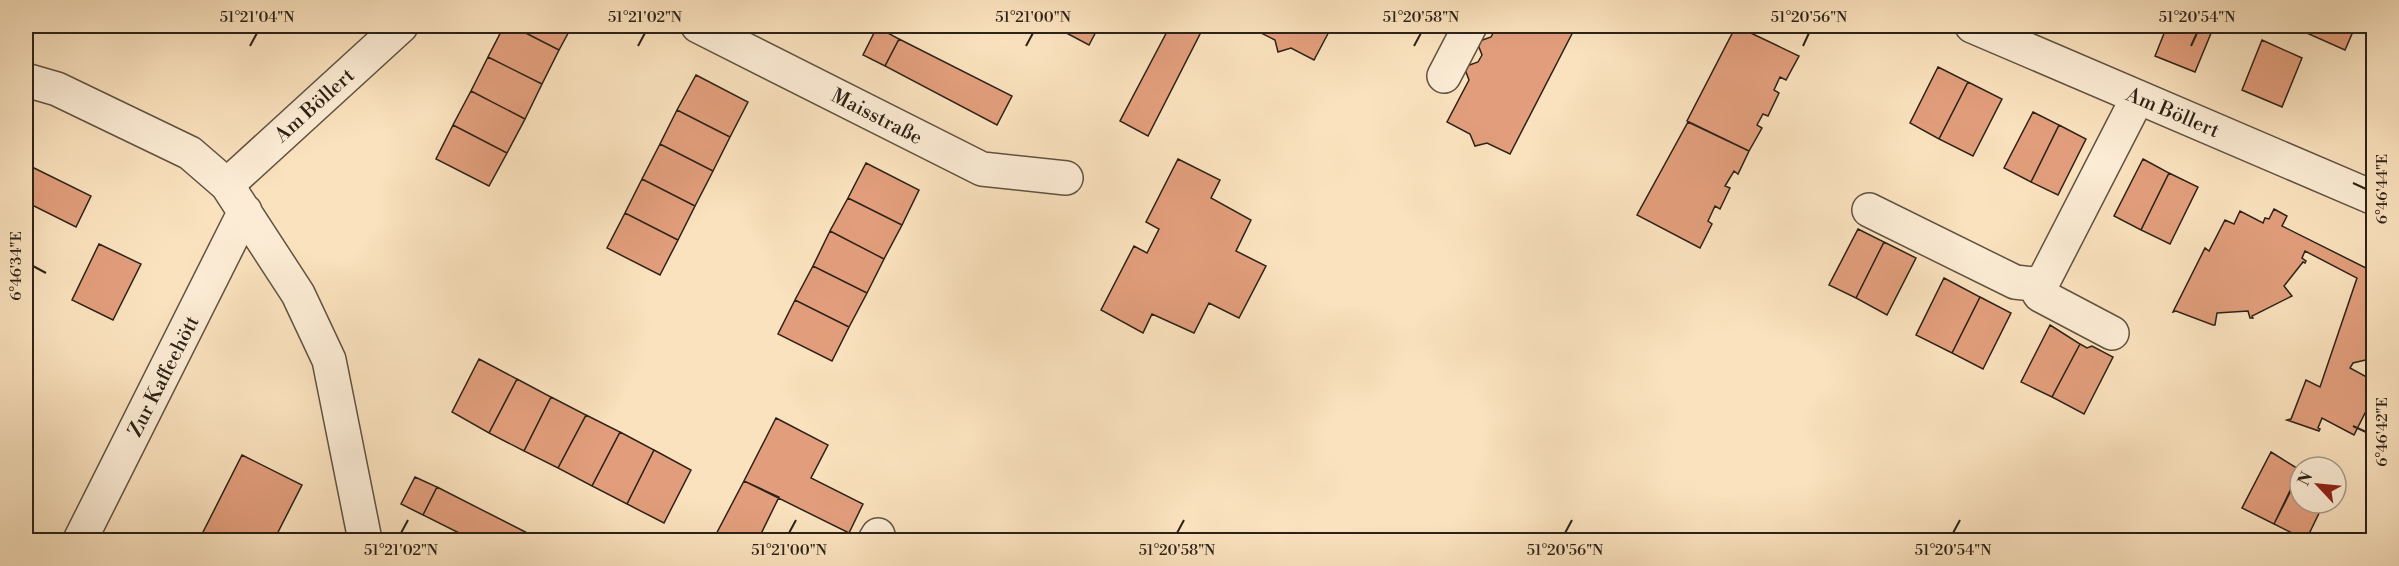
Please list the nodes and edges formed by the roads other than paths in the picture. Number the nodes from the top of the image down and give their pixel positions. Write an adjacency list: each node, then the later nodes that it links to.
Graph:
1 (401, 26): 9 (street, Am Böllert)
2 (698, 26): 8 (street, Maisstraße)
3 (1470, 26): 5 (street)
4 (1972, 26): 7 (street, Am Böllert)
5 (1444, 76)
6 (26, 80): 9 (street)
7 (2138, 97): 10 (street, Am Böllert); 12 (street)
8 (1066, 178)
9 (236, 198): 14 (street, Zur Kaffeehött); 15 (street)
10 (2373, 198)
11 (1869, 210): 12 (street)
12 (2033, 284): 13 (street)
13 (2112, 333)
14 (80, 540)
15 (365, 540)

